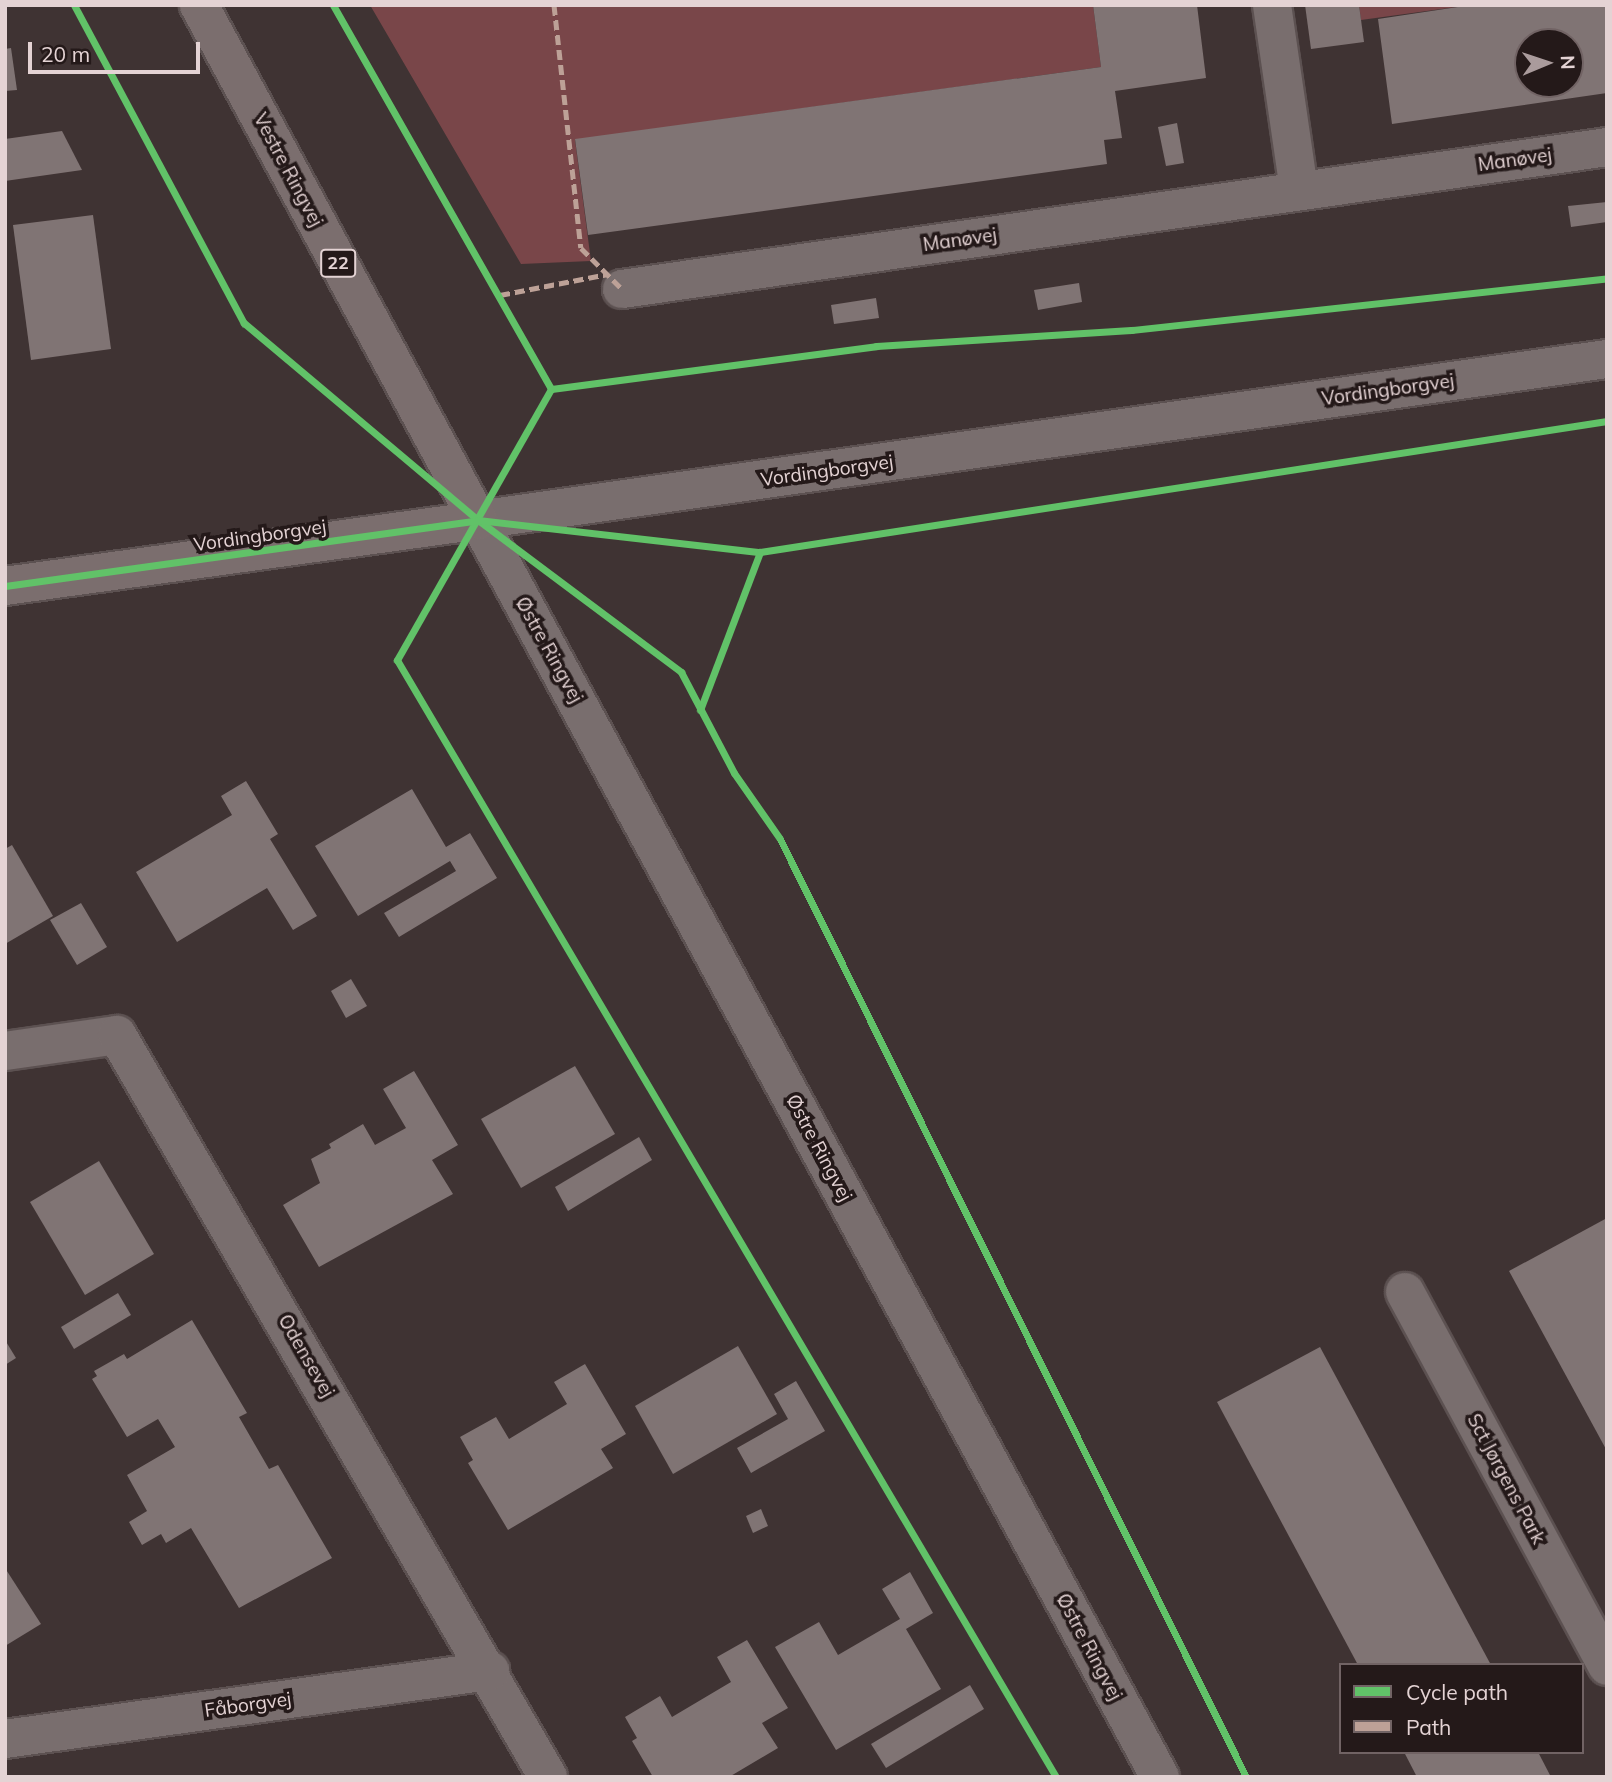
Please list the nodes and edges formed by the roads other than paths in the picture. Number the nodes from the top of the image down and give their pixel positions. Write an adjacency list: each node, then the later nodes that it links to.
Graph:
1 (199, 5): 7 (main road, Vestre Ringvej / 22)
2 (1272, 5): 4 (street)
3 (1607, 147): 4 (street, Manøvej)
4 (1299, 191): 5 (street, Manøvej)
5 (622, 289)
6 (1607, 359): 7 (street, Vordingborgvej)
7 (478, 520): 8 (main road, Vordingborgvej); 15 (street, Østre Ringvej)
8 (5, 586)
9 (5, 1051): 12 (street, Odensevej)
10 (1405, 1292): 11 (street, Sct Jørgens Park)
11 (1607, 1666)
12 (490, 1671): 13 (street, Fåborgvej); 14 (street, Odensevej)
13 (5, 1739)
14 (548, 1777)
15 (1160, 1777)

